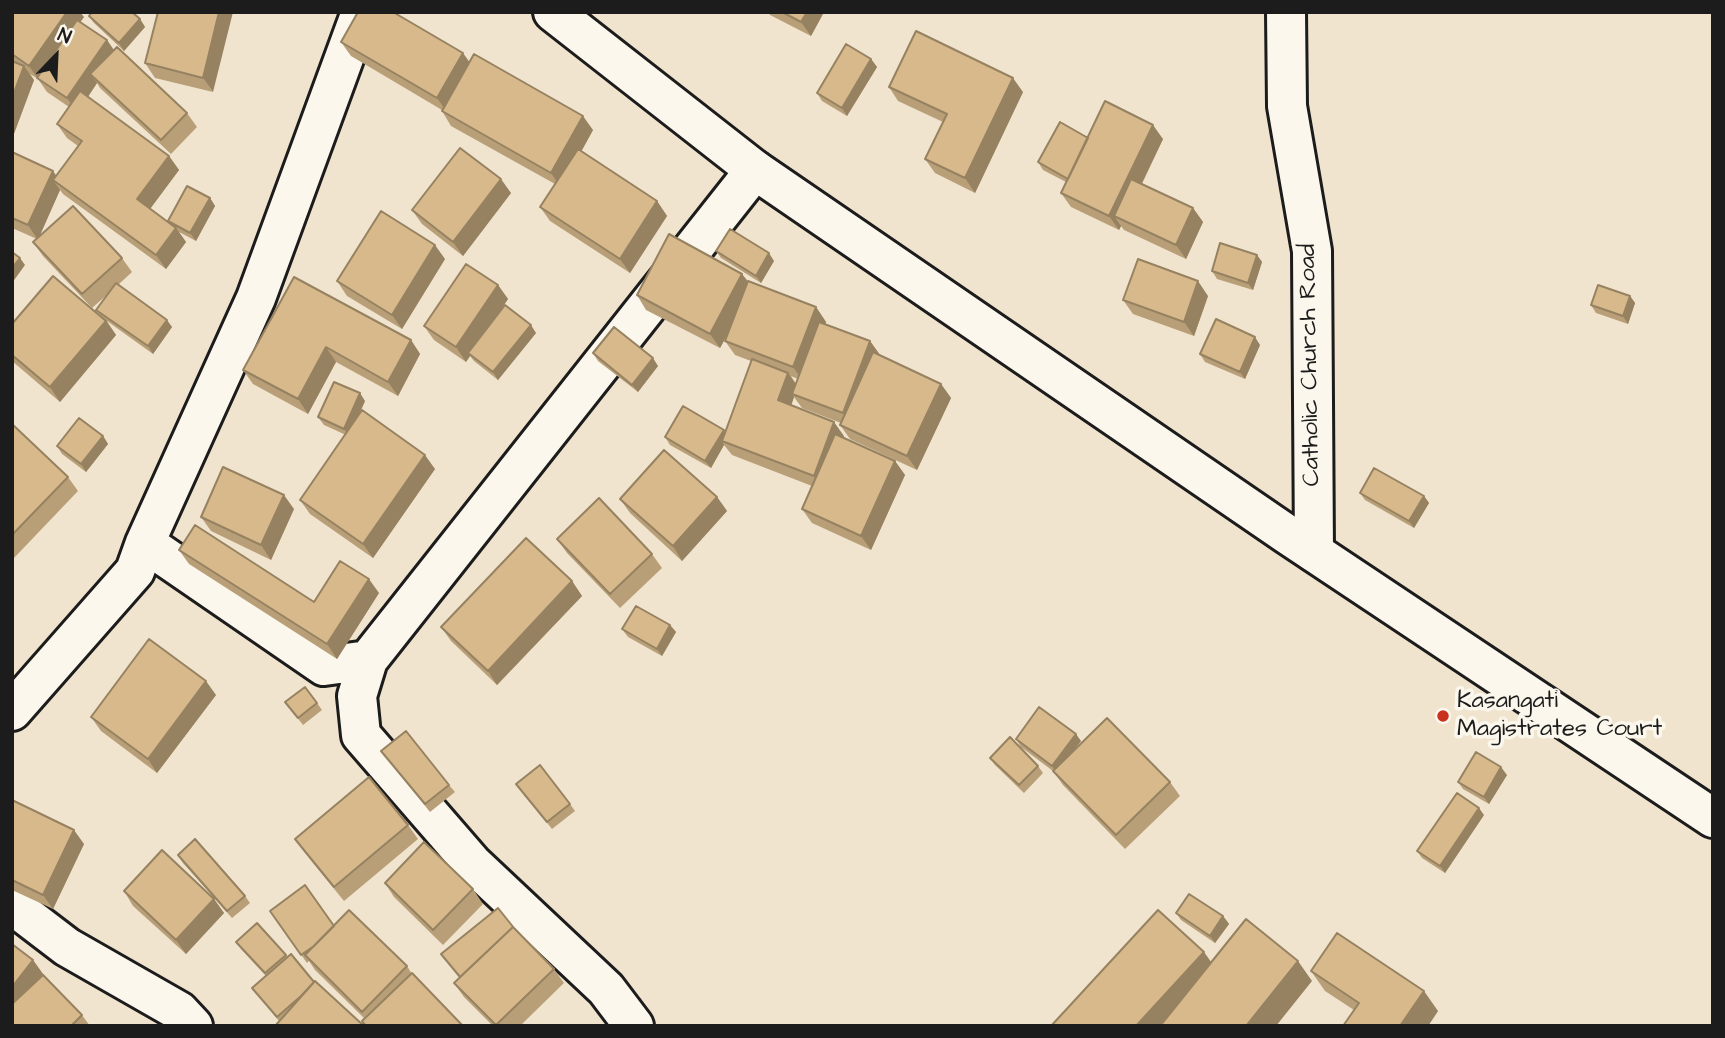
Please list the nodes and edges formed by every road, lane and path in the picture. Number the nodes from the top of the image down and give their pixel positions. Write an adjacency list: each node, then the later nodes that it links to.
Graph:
1 (361, 12): 5 (street)
2 (553, 12): 4 (street)
3 (1286, 12): 6 (street, Catholic Church Road)
4 (755, 170): 6 (street); 7 (street)
5 (145, 543): 7 (street); 8 (street)
6 (1314, 552): 9 (street)
7 (368, 660): 12 (street)
8 (12, 711)
9 (1713, 817)
10 (12, 905): 11 (street)
11 (192, 1026)
12 (634, 1026)

